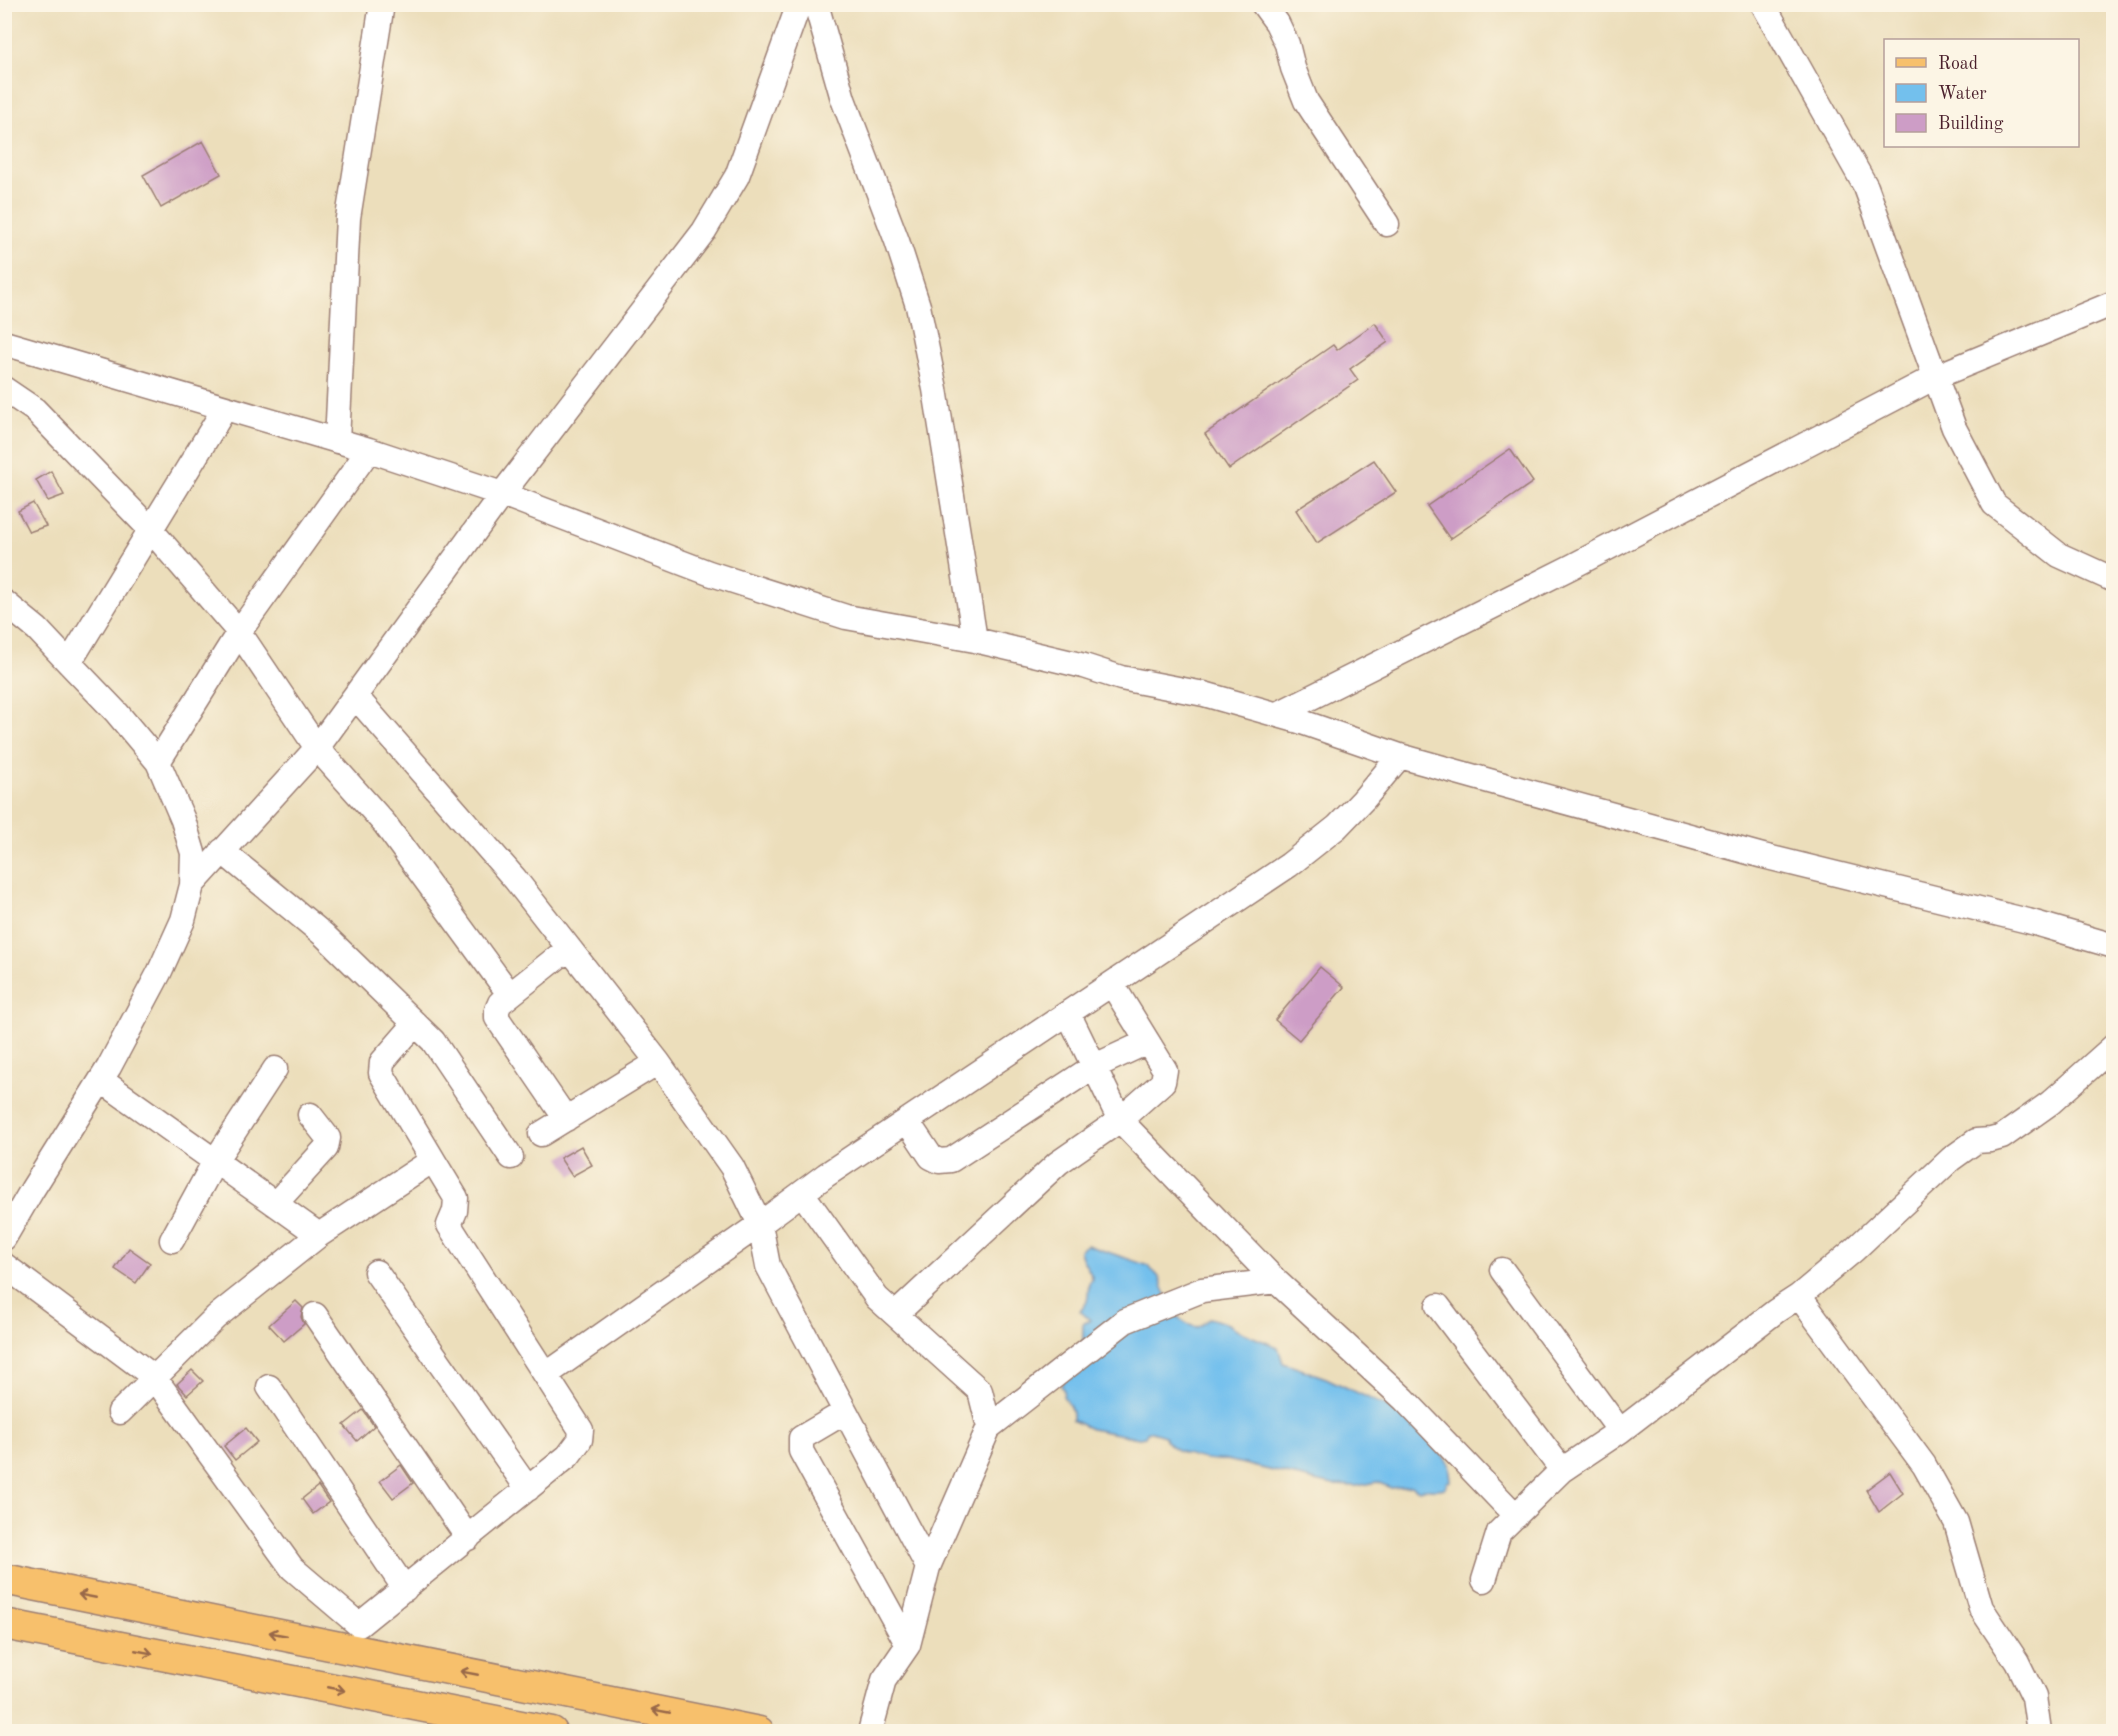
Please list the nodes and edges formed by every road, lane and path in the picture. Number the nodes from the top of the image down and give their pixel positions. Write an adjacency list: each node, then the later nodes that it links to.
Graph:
1 (382, 4): 12 (street)
2 (800, 4): 14 (street)
3 (816, 4): 19 (street)
4 (1263, 4): 6 (street)
5 (1763, 4): 9 (street)
6 (1387, 224)
7 (2114, 303): 9 (street)
8 (4, 344): 11 (street)
9 (1935, 376): 16 (street); 22 (street)
10 (4, 389): 15 (street)
11 (225, 408): 12 (street); 15 (street)
12 (337, 441): 13 (street)
13 (369, 450): 14 (street); 18 (street)
14 (502, 494): 19 (street); 21 (street)
15 (151, 530): 18 (street); 20 (street)
16 (2114, 580)
17 (4, 602): 20 (street)
18 (239, 632): 23 (street); 25 (street)
19 (975, 640): 22 (street)
20 (69, 663): 25 (street)
21 (356, 697): 23 (street); 29 (street)
22 (1278, 714): 24 (street)
23 (317, 748): 26 (street); 31 (street)
24 (1400, 756): 28 (street); 30 (street)
25 (158, 762): 27 (street)
26 (222, 851): 27 (street); 33 (street)
27 (192, 885): 39 (street)
28 (2114, 946)
29 (569, 948): 31 (street); 36 (street)
30 (1112, 984): 32 (street); 34 (street)
31 (510, 995): 41 (street)
32 (1068, 1013): 37 (street); 43 (street)
33 (415, 1024): 45 (street); 46 (street)
34 (1147, 1042): 37 (street); 42 (street)
35 (2114, 1046): 58 (street)
36 (658, 1062): 41 (street); 50 (street)
37 (1093, 1067): 42 (street); 43 (street)
38 (275, 1069): 47 (street)
39 (101, 1080): 47 (street); 52 (street)
40 (310, 1115): 49 (street)
41 (566, 1119): 44 (street)
42 (1120, 1120): 57 (street); 60 (street)
43 (907, 1121): 48 (street)
44 (541, 1134)
45 (511, 1157)
46 (433, 1160): 51 (street); 62 (street)
47 (215, 1161): 49 (street); 53 (street)
48 (802, 1193): 50 (street); 60 (street)
49 (275, 1204): 51 (street)
50 (760, 1224): 62 (street); 66 (street)
51 (319, 1235): 63 (street)
52 (4, 1238)
53 (172, 1240)
54 (4, 1265): 63 (street)
55 (1502, 1270): 68 (street)
56 (376, 1272): 70 (street)
57 (1276, 1281): 67 (street); 71 (street)
58 (1800, 1296): 68 (street); 82 (street)
59 (1438, 1306): 69 (street)
60 (896, 1314): 67 (street)
61 (315, 1315): 72 (street)
62 (546, 1374): 70 (street)
63 (154, 1377): 65 (street); 76 (street)
64 (269, 1387): 76 (street)
65 (120, 1412)
66 (845, 1412): 73 (street); 78 (street)
67 (989, 1427): 73 (street)
68 (1620, 1431): 69 (street)
69 (1562, 1470): 71 (street)
70 (528, 1489): 72 (street)
71 (1516, 1516): 75 (street)
72 (468, 1538): 76 (street)
73 (928, 1567): 78 (street)
74 (4, 1579): 80 (main road, one-way to 74)
75 (1484, 1580)
76 (405, 1588)
77 (4, 1624): 79 (main road, one-way to 79)
78 (908, 1645): 81 (street)
79 (552, 1731)
80 (759, 1731)
81 (870, 1731)
82 (2039, 1731)

